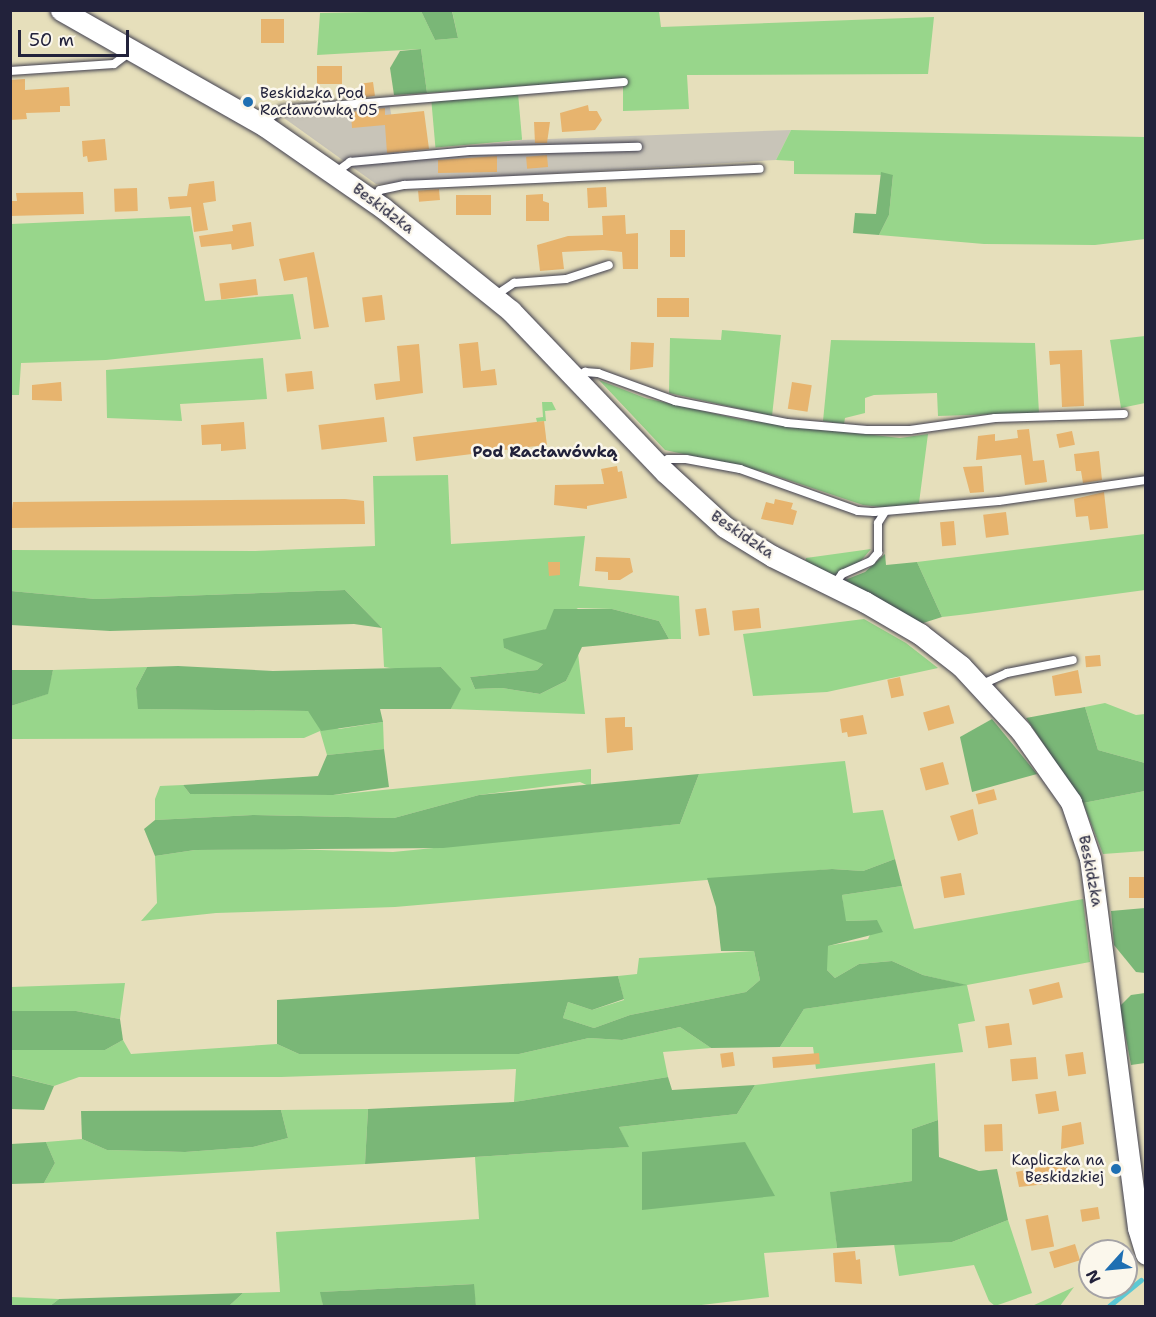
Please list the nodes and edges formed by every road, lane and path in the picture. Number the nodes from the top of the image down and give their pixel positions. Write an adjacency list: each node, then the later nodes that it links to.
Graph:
1 (62, 10): 2 (street, Beskidzka)
2 (132, 50): 3 (lane); 5 (street, Beskidzka)
3 (10, 71)
4 (624, 82): 5 (lane)
5 (265, 126): 8 (street, Beskidzka)
6 (638, 147): 8 (lane)
7 (760, 169): 9 (lane)
8 (335, 173): 9 (street, Beskidzka)
9 (372, 200): 11 (street, Beskidzka)
10 (609, 265): 11 (lane)
11 (494, 296): 12 (street, Beskidzka)
12 (577, 378): 13 (lane); 14 (street, Beskidzka)
13 (1124, 414)
14 (658, 464): 16 (lane); 17 (street, Beskidzka)
15 (1146, 480): 16 (lane)
16 (885, 512): 17 (lane)
17 (834, 586): 19 (street, Beskidzka)
18 (1073, 660): 19 (lane)
19 (980, 686): 20 (street, Beskidzka)
20 (1146, 1254)

